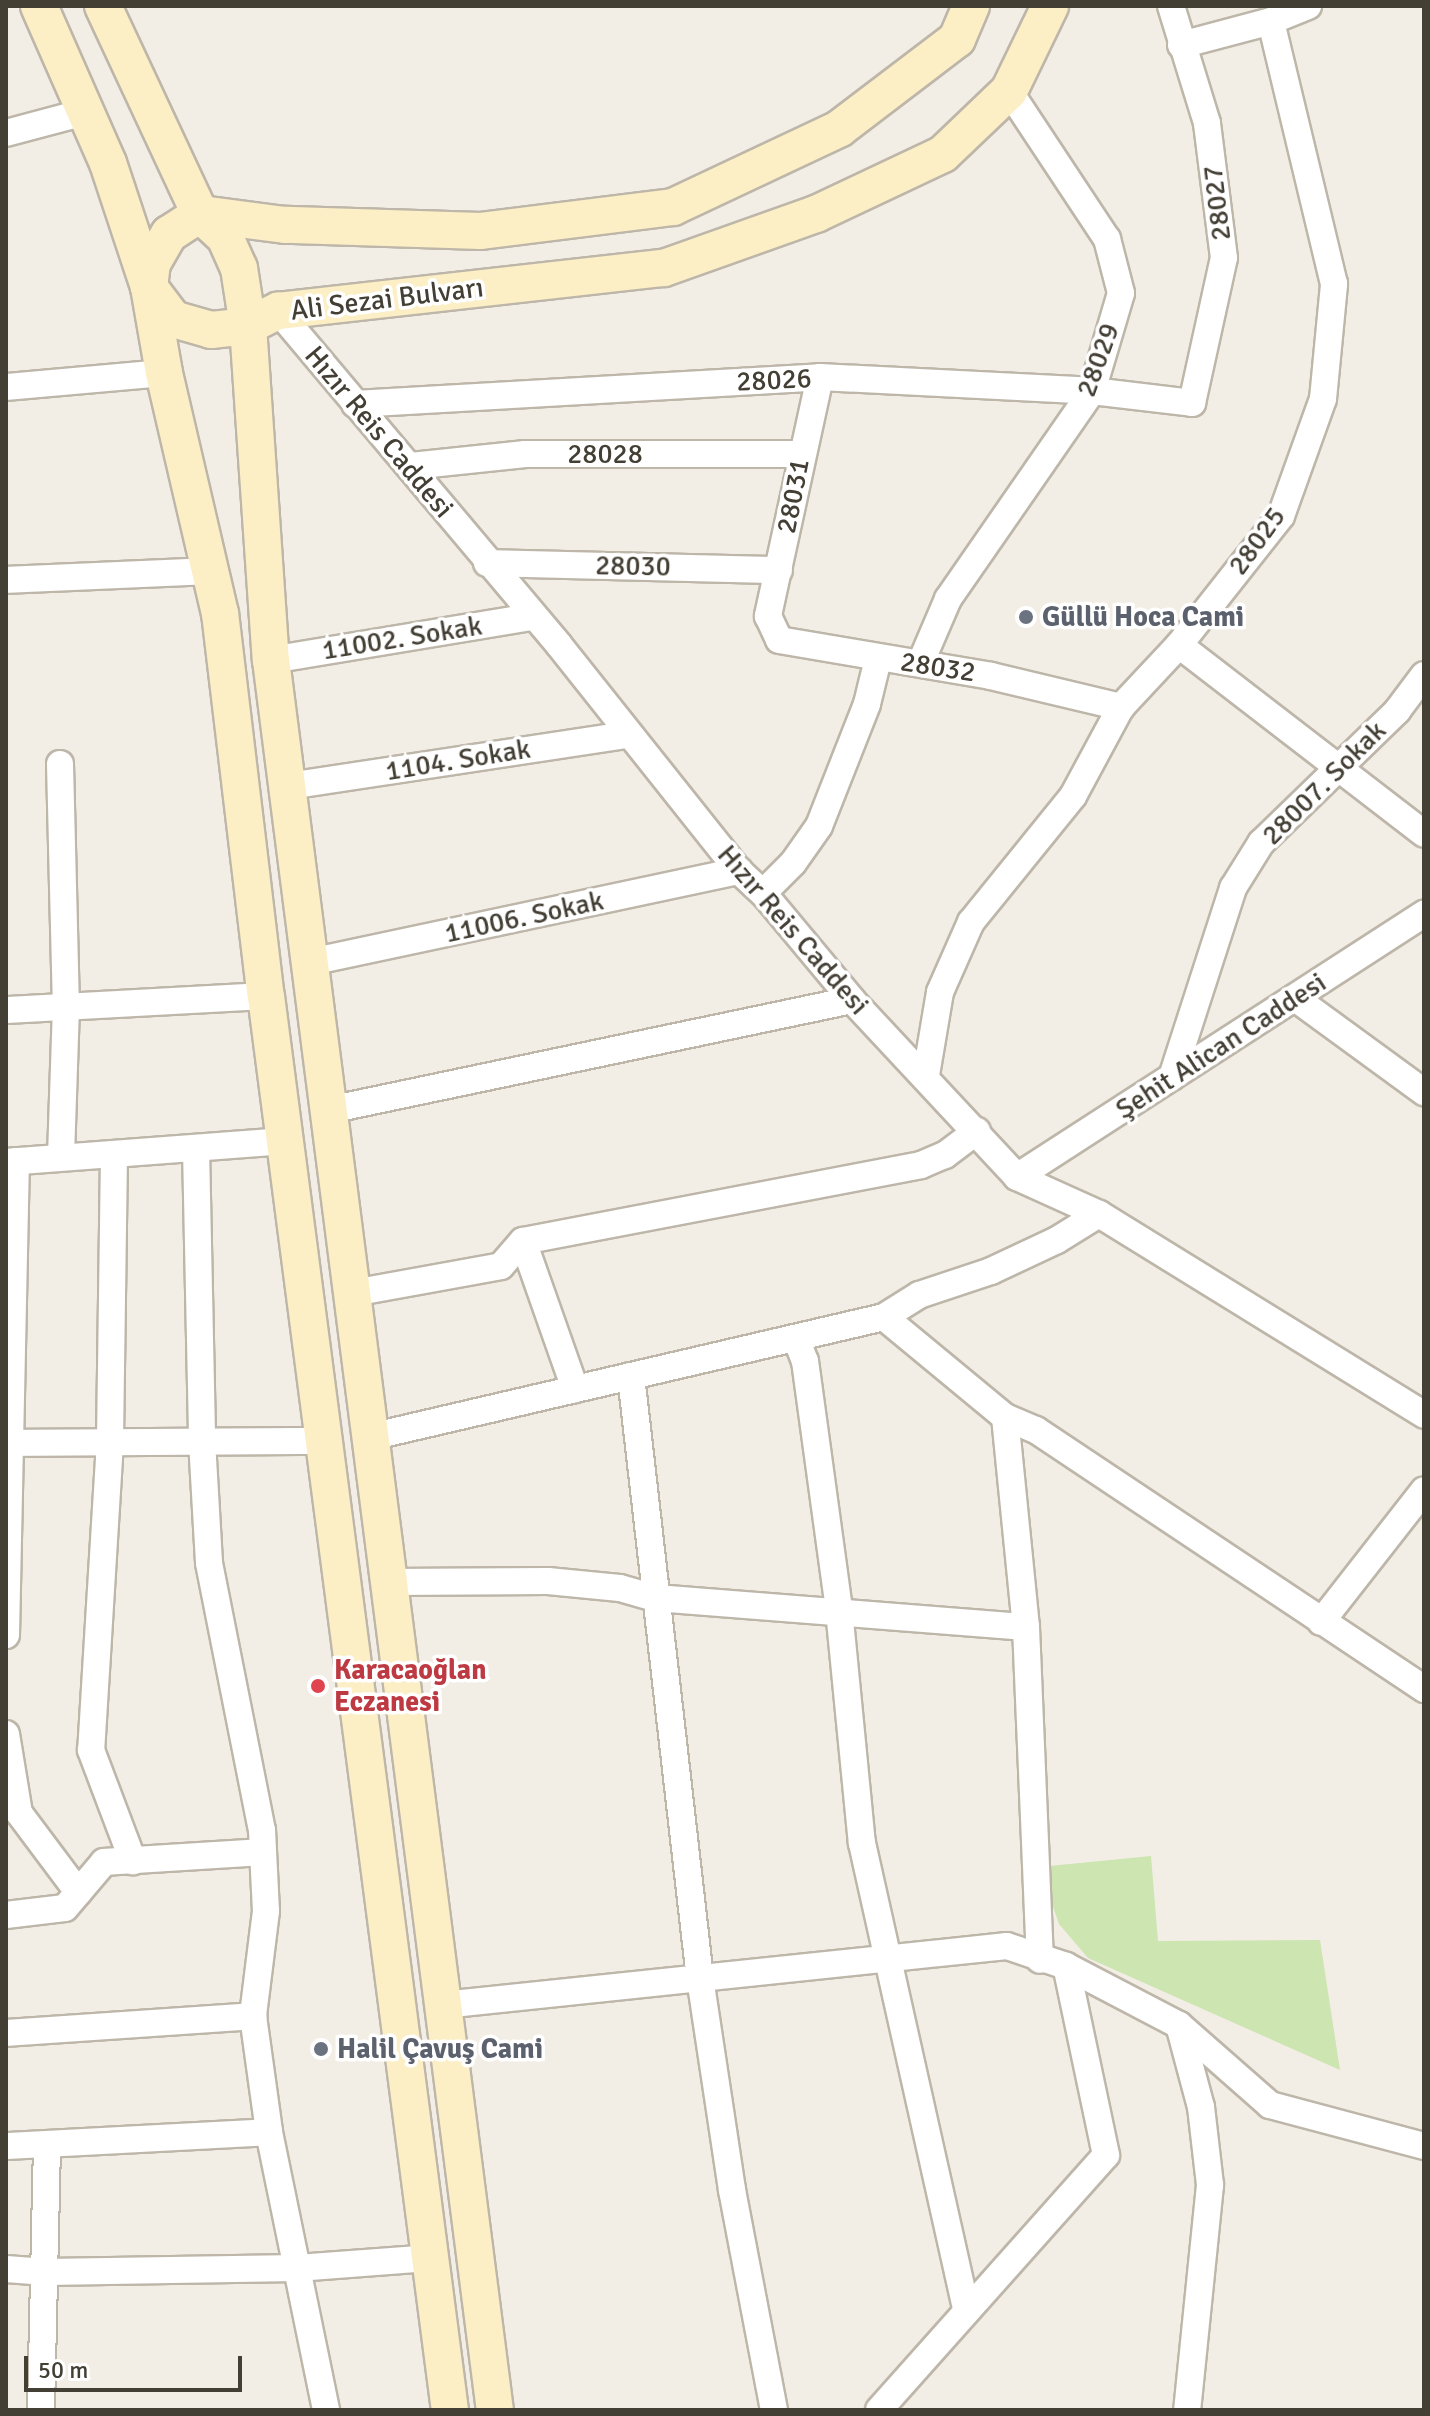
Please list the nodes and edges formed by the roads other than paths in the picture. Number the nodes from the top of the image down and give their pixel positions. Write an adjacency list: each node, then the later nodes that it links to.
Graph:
1 (39, 6): 11 (main road)
2 (103, 6): 13 (main road)
3 (971, 6): 8 (main road, Ali Sezai Bulvarı)
4 (1050, 6): 10 (main road, Ali Sezai Bulvarı)
5 (1171, 6): 9 (street, 28027)
6 (1308, 6): 7 (street)
7 (1271, 21): 9 (street); 30 (street, 28025)
8 (954, 22): 13 (main road, Ali Sezai Bulvarı)
9 (1181, 45): 20 (street, 28027)
10 (1009, 91): 15 (main road, Ali Sezai Bulvarı); 19 (street, 28029)
11 (85, 112): 12 (street); 14 (main road)
12 (6, 133)
13 (200, 214): 14 (main road); 15 (main road)
14 (149, 287): 15 (main road, Ali Sezai Bulvarı); 16 (main road)
15 (263, 318): 21 (street, Hızır Reis Caddesi); 32 (main road)
16 (164, 373): 18 (street); 26 (main road)
17 (820, 377): 19 (street, 28026); 21 (street, 28026); 22 (street, 28031)
18 (6, 387)
19 (1092, 391): 20 (street, 28026); 33 (street, 28029)
20 (1192, 403)
21 (355, 404): 23 (street, Hızır Reis Caddesi)
22 (800, 454): 23 (street, 28028); 25 (street, 28031)
23 (411, 466): 24 (street, Hızır Reis Caddesi)
24 (487, 563): 25 (street, 28030); 29 (street, Hızır Reis Caddesi)
25 (779, 570): 28 (street, 28031)
26 (210, 571): 27 (street); 45 (main road)
27 (6, 580)
28 (768, 616): 31 (street, 28032)
29 (532, 617): 32 (street, 11002. Sokak); 36 (street, Hızır Reis Caddesi)
30 (1179, 645): 35 (street, 28025); 38 (street)
31 (878, 659): 33 (street, 28032); 42 (street)
32 (271, 660): 39 (main road)
33 (921, 662): 35 (street, 28032)
34 (1424, 675): 38 (street, 28007. Sokak)
35 (1121, 707): 50 (street, 28025)
36 (627, 735): 39 (street, 1104. Sokak); 41 (street, Hızır Reis Caddesi)
37 (60, 764): 48 (street)
38 (1340, 767): 40 (street); 51 (street, 28007. Sokak)
39 (289, 786): 44 (main road)
40 (1424, 834)
41 (739, 871): 42 (street, Hızır Reis Caddesi); 44 (street, 11006. Sokak)
42 (763, 893): 47 (street, Hızır Reis Caddesi)
43 (1424, 914): 46 (street, Şehit Alican Caddesi)
44 (310, 962): 53 (main road)
45 (266, 996): 48 (street); 55 (main road)
46 (1295, 998): 51 (street, Şehit Alican Caddesi); 52 (street)
47 (852, 1000): 50 (street, Hızır Reis Caddesi); 53 (street)
48 (66, 1006): 49 (street); 58 (street)
49 (6, 1010)
50 (926, 1075): 54 (street, Hızır Reis Caddesi)
51 (1172, 1077): 60 (street, Şehit Alican Caddesi)
52 (1424, 1092)
53 (329, 1110): 63 (main road)
54 (977, 1131): 60 (street, Hızır Reis Caddesi); 62 (street)
55 (285, 1141): 56 (street); 72 (main road)
56 (196, 1148): 57 (street); 71 (street)
57 (114, 1154): 58 (street); 73 (street)
58 (61, 1156): 59 (street)
59 (11, 1161): 74 (street)
60 (1017, 1177): 61 (street, Hızır Reis Caddesi)
61 (1099, 1214): 64 (street); 68 (street, Hızır Reis Caddesi)
62 (523, 1241): 63 (street); 67 (street)
63 (353, 1293): 70 (main road)
64 (884, 1317): 65 (street); 69 (street)
65 (796, 1338): 66 (street); 78 (street)
66 (631, 1376): 67 (street); 77 (street)
67 (575, 1389): 70 (street)
68 (1424, 1415)
69 (1005, 1417): 79 (street); 80 (street)
70 (370, 1437): 76 (main road)
71 (202, 1441): 72 (street); 73 (street); 84 (street)
72 (325, 1441): 100 (main road)
73 (110, 1442): 74 (street); 85 (street)
74 (7, 1443): 81 (street)
75 (1424, 1490): 79 (street)
76 (389, 1582): 77 (street); 92 (main road)
77 (656, 1598): 78 (street); 91 (street)
78 (839, 1612): 80 (street); 88 (street)
79 (1321, 1622): 82 (street)
80 (1026, 1627): 89 (street)
81 (6, 1635)
82 (1424, 1689)
83 (6, 1734): 86 (street)
84 (263, 1852): 85 (street); 93 (street)
85 (133, 1861): 86 (street)
86 (78, 1892): 87 (street)
87 (6, 1915)
88 (886, 1959): 89 (street); 91 (street); 104 (street)
89 (1040, 1960): 90 (street)
90 (1066, 1966): 94 (street); 104 (street)
91 (700, 1978): 92 (street); 110 (street)
92 (443, 2005): 109 (main road)
93 (253, 2016): 95 (street); 96 (street)
94 (1179, 2025): 98 (street); 111 (street)
95 (6, 2033)
96 (269, 2132): 99 (street); 101 (street)
97 (6, 2146): 99 (street)
98 (1424, 2146)
99 (47, 2147): 103 (street)
100 (429, 2258): 101 (street); 108 (main road)
101 (297, 2268): 103 (street); 107 (street)
102 (6, 2269): 103 (street)
103 (46, 2272): 106 (street)
104 (966, 2310): 105 (street)
105 (886, 2407)
106 (41, 2410)
107 (326, 2410)
108 (450, 2410)
109 (495, 2410)
110 (774, 2410)
111 (1187, 2410)

